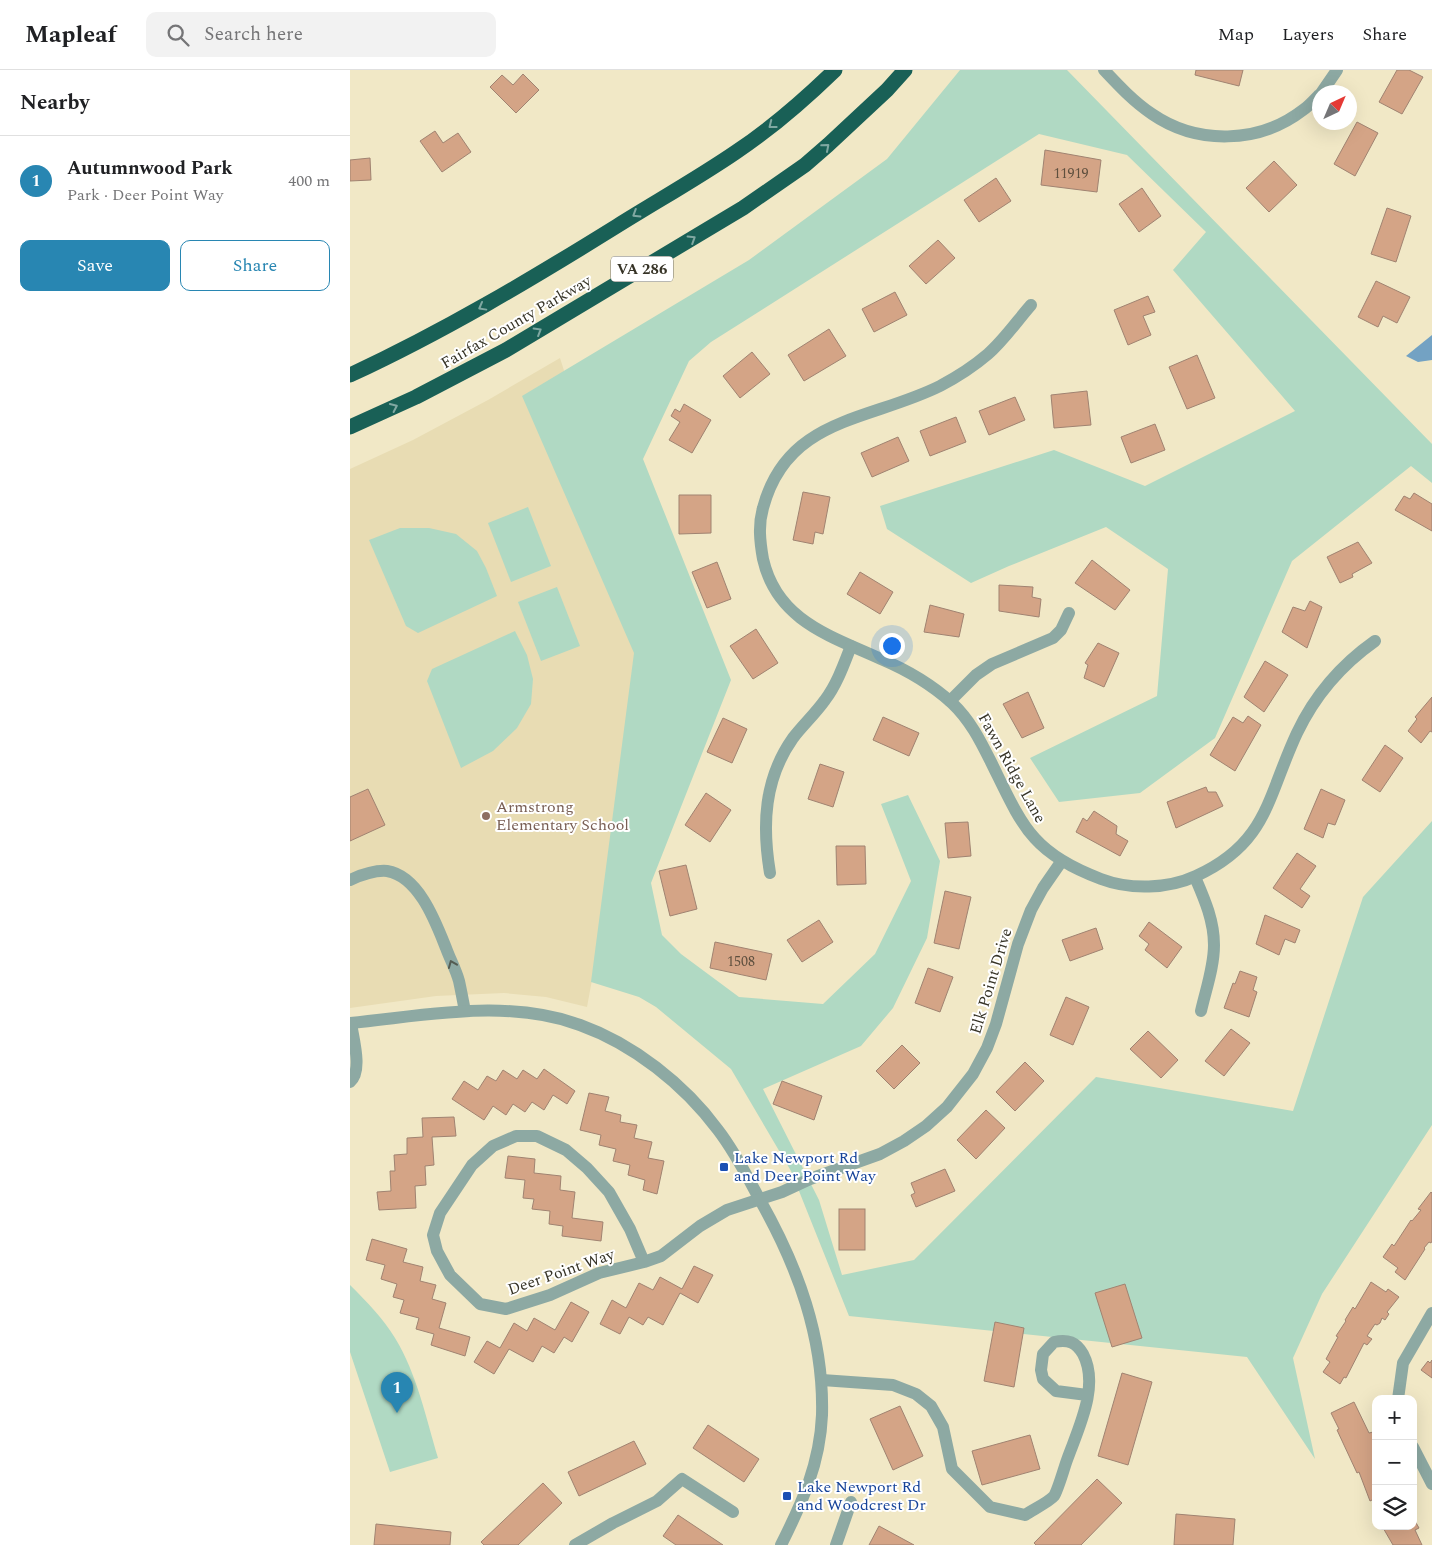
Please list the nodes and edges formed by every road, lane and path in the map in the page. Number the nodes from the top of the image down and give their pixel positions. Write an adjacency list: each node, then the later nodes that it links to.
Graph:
1 (835, 70): 8 (highway, Fairfax County Parkway / VA 286, one-way to 8)
2 (905, 70): 9 (highway, Fairfax County Parkway / VA 286, one-way to 2)
3 (1104, 70): 6 (street)
4 (1337, 70): 5 (street)
5 (1327, 85)
6 (1312, 102)
7 (1031, 305): 12 (street, Fawn Ridge Lane)
8 (350, 375)
9 (350, 428)
10 (1069, 613): 13 (street)
11 (1375, 640): 16 (street, Fawn Ridge Lane)
12 (852, 646): 13 (street, Fawn Ridge Lane); 15 (street)
13 (950, 701): 14 (street, Fawn Ridge Lane)
14 (1061, 862): 16 (street, Fawn Ridge Lane); 22 (street, Elk Point Drive)
15 (770, 873)
16 (1194, 877): 19 (street)
17 (350, 880): 18 (street, one-way to 17)
18 (465, 1011): 20 (street); 22 (street)
19 (1201, 1011)
20 (350, 1023): 21 (street)
21 (350, 1082)
22 (760, 1199): 23 (street, Deer Point Way); 25 (street)
23 (644, 1262): 23 (street, Deer Point Way)
24 (1432, 1314): 27 (street)
25 (822, 1380): 26 (street); 33 (street)
26 (1087, 1395): 26 (street)
27 (1399, 1395)
28 (1417, 1455): 29 (street)
29 (1432, 1484)
30 (851, 1502): 34 (street)
31 (733, 1512): 32 (street)
32 (575, 1545)
33 (780, 1545)
34 (836, 1545)

